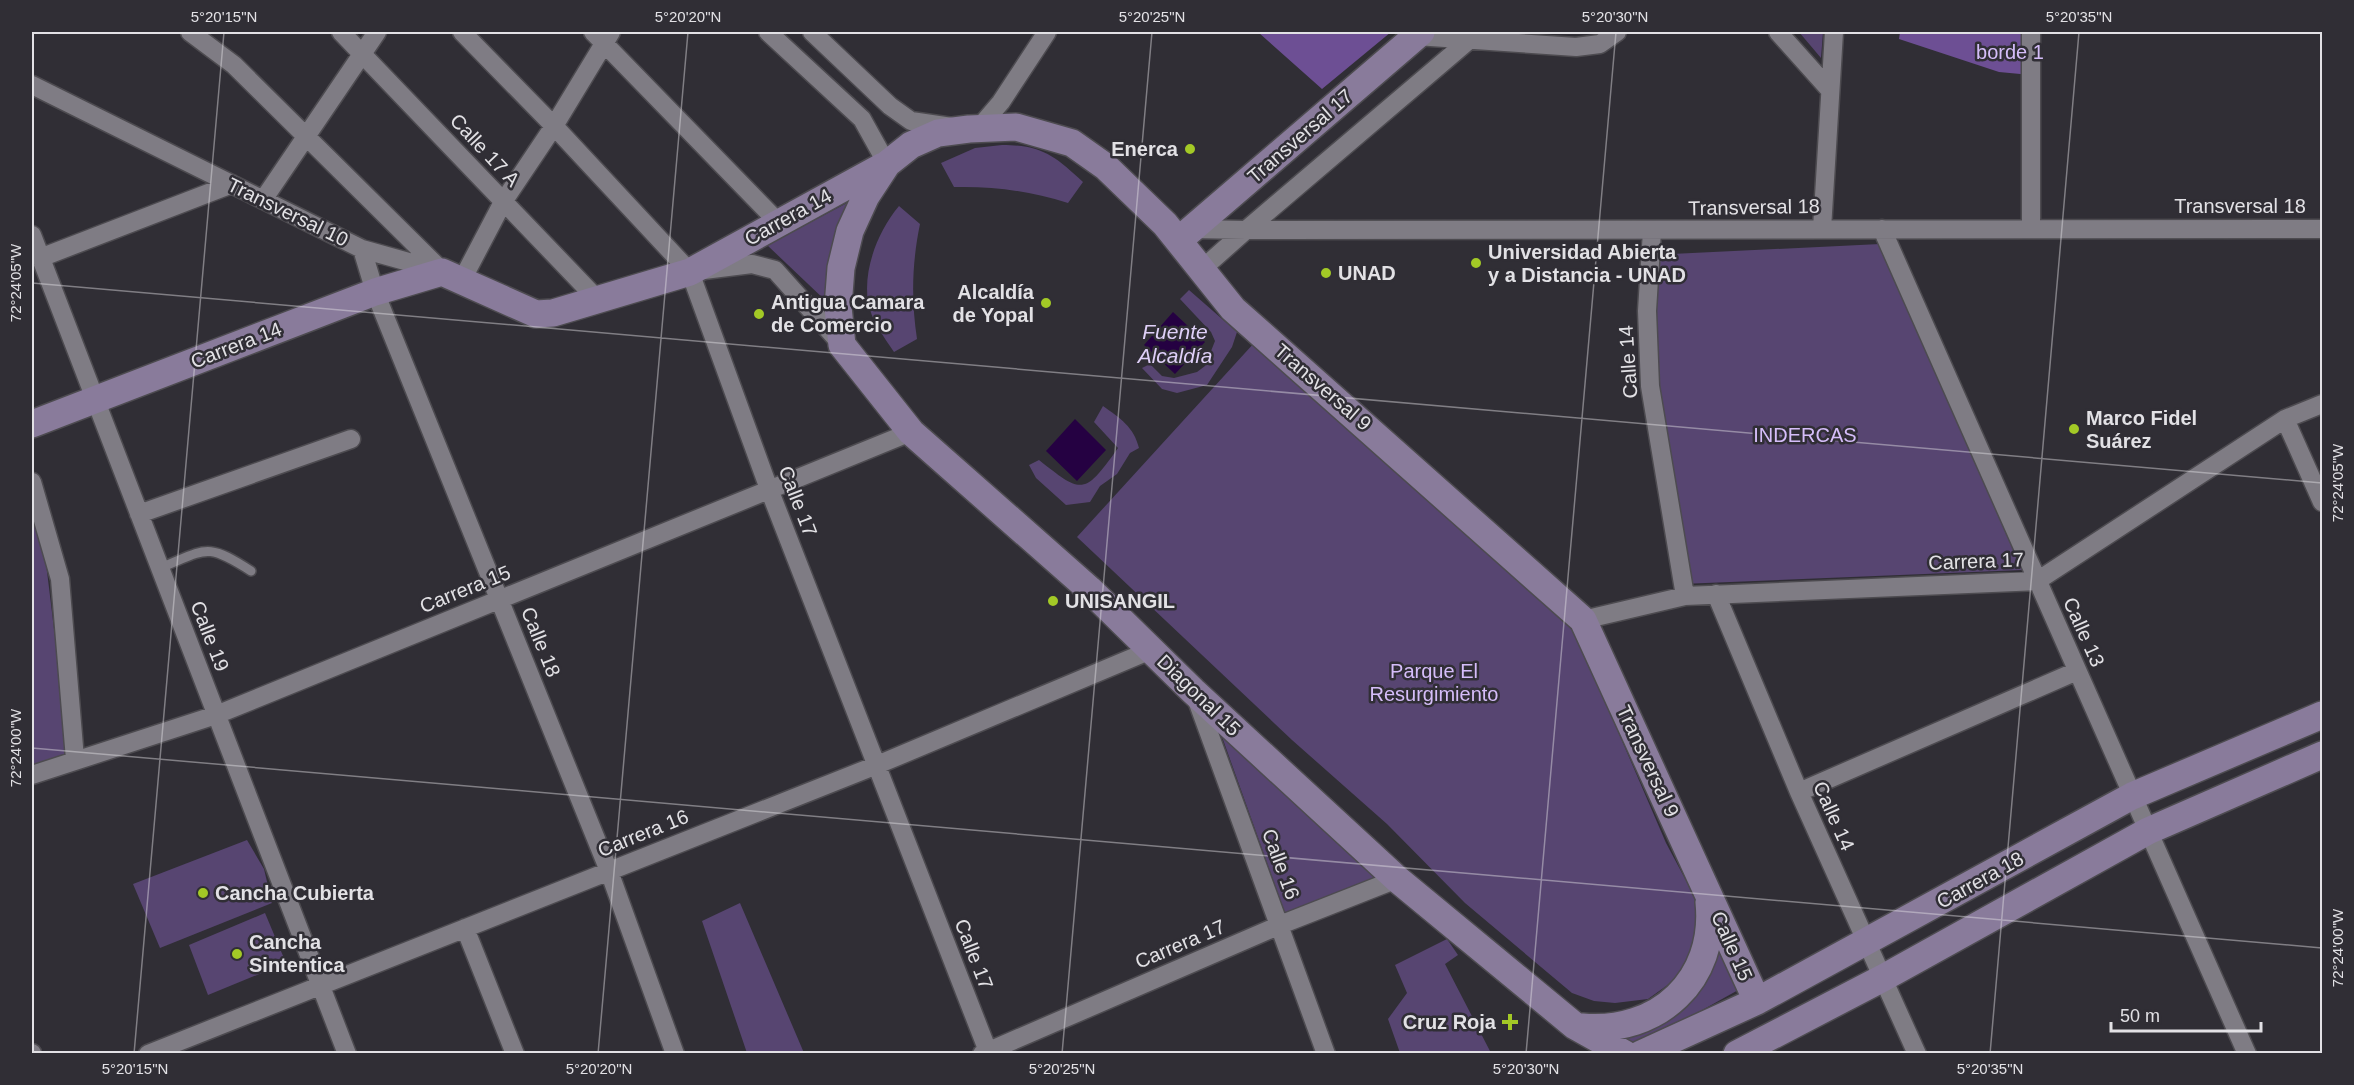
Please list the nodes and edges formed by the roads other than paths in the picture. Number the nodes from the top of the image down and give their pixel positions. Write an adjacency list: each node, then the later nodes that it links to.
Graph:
1 (190, 32): 20 (street)
2 (341, 32): 15 (street, Calle 17 A)
3 (377, 32): 15 (street)
4 (462, 32): 18 (street, Calle 17)
5 (768, 32): 21 (street)
6 (812, 32): 19 (street, Transversal 9)
7 (1047, 32): 19 (street)
8 (1617, 32): 14 (street)
9 (1778, 32): 17 (street)
10 (1834, 32): 17 (street)
11 (2031, 32): 26 (street)
12 (1418, 34): 14 (street); 33 (street, Transversal 17)
13 (602, 35): 18 (street); 25 (street)
14 (1468, 41): 30 (street)
15 (363, 52): 20 (street); 24 (street, Calle 17 A)
16 (32, 86): 22 (street, Transversal 10)
17 (1829, 89): 27 (street)
18 (554, 126): 24 (street); 37 (street, Calle 17)
19 (973, 129): 21 (street); 33 (street, Transversal 9)
20 (306, 137): 23 (street); 38 (street)
21 (887, 164): 25 (street, Carrera 14); 42 (street)
22 (232, 184): 23 (street, Transversal 10); 35 (street)
23 (263, 200): 34 (street, Transversal 10)
24 (503, 202): 38 (street); 40 (street, Calle 17 A)
25 (778, 222): 37 (street, Carrera 14)
26 (2031, 228): 28 (street, Transversal 18); 29 (street, Transversal 18)
27 (1822, 229): 28 (street, Transversal 18); 31 (street, Transversal 18)
28 (1882, 229): 55 (street, Calle 13)
29 (2322, 229)
30 (1246, 230): 31 (street, Transversal 18); 33 (street, Transversal 18); 36 (street)
31 (1652, 231): 57 (street, Calle 14)
32 (32, 235): 35 (street, Calle 19)
33 (1186, 235): 36 (street, Transversal 9)
34 (362, 249): 38 (street, Transversal 10); 39 (street, Calle 18)
35 (40, 258): 43 (street, Calle 19)
36 (1201, 270): 59 (street, Transversal 9)
37 (690, 272): 40 (street, Carrera 14); 42 (street, Carrera 14); 50 (street, Calle 17)
38 (452, 276): 39 (street, Carrera 14); 41 (street, Transversal 10)
39 (375, 292): 43 (street, Carrera 14); 58 (street, Calle 18)
40 (597, 299): 41 (street, Carrera 14)
41 (553, 314)
42 (842, 345): 47 (street, Diagonal 15)
43 (94, 400): 46 (street, Carrera 14); 52 (street, Calle 19)
44 (2322, 404): 45 (street, Carrera 17)
45 (2285, 419): 51 (street); 55 (street, Carrera 17)
46 (32, 424)
47 (911, 432): 50 (street, Carrera 15); 60 (street, Diagonal 15)
48 (351, 439): 52 (street)
49 (32, 482): 66 (street)
50 (769, 489): 58 (street, Carrera 15); 67 (street, Calle 17)
51 (2322, 502)
52 (139, 514): 53 (street, Calle 19)
53 (160, 568): 54 (lane); 63 (street, Calle 19)
54 (251, 571)
55 (2037, 581): 56 (street, Carrera 17); 61 (street, Calle 13)
56 (1716, 594): 57 (street, Carrera 17); 69 (street, Calle 14)
57 (1685, 596): 59 (street, Carrera 17)
58 (499, 599): 63 (street, Carrera 15); 72 (street, Calle 18)
59 (1583, 620): 74 (street, Transversal 9)
60 (1151, 650): 62 (street, Diagonal 15); 67 (street, Carrera 16)
61 (2077, 671): 69 (street); 70 (street, Calle 13)
62 (1193, 691): 73 (street, Diagonal 15); 75 (street, Calle 16)
63 (216, 715): 66 (street, Carrera 15); 79 (street, Calle 19)
64 (2322, 715): 70 (street, Carrera 18)
65 (2322, 755): 71 (street, Carrera 18)
66 (75, 759): 68 (street, Carrera 15)
67 (877, 765): 72 (street, Carrera 16); 86 (street, Calle 17)
68 (32, 775)
69 (1799, 792): 77 (street, Calle 14)
70 (2134, 800): 71 (street, Calle 13); 77 (street, Carrera 18)
71 (2146, 827): 78 (street, Carrera 18); 93 (street, Calle 13)
72 (609, 871): 76 (street, Carrera 16); 85 (street, Calle 18)
73 (1397, 879): 75 (street, Carrera 17); 81 (street, Diagonal 15)
74 (1708, 892): 80 (street, Calle 15); 81 (street)
75 (1280, 925): 86 (street, Carrera 17); 87 (street, Calle 16)
76 (465, 928): 79 (street, Carrera 16); 84 (street)
77 (1867, 944): 78 (street, Calle 14); 80 (street, Carrera 18)
78 (1882, 976): 91 (street, Carrera 18); 92 (street, Calle 14)
79 (321, 985): 82 (street, Carrera 16); 83 (street, Calle 19)
80 (1757, 1001): 90 (street, Carrera 18)
81 (1575, 1026): 88 (street); 89 (street)
82 (148, 1053)
83 (347, 1053)
84 (515, 1053)
85 (675, 1053)
86 (986, 1053)
87 (1326, 1053)
88 (1591, 1053)
89 (1625, 1053)
90 (1641, 1053)
91 (1737, 1053)
92 (1917, 1053)
93 (2247, 1053)

